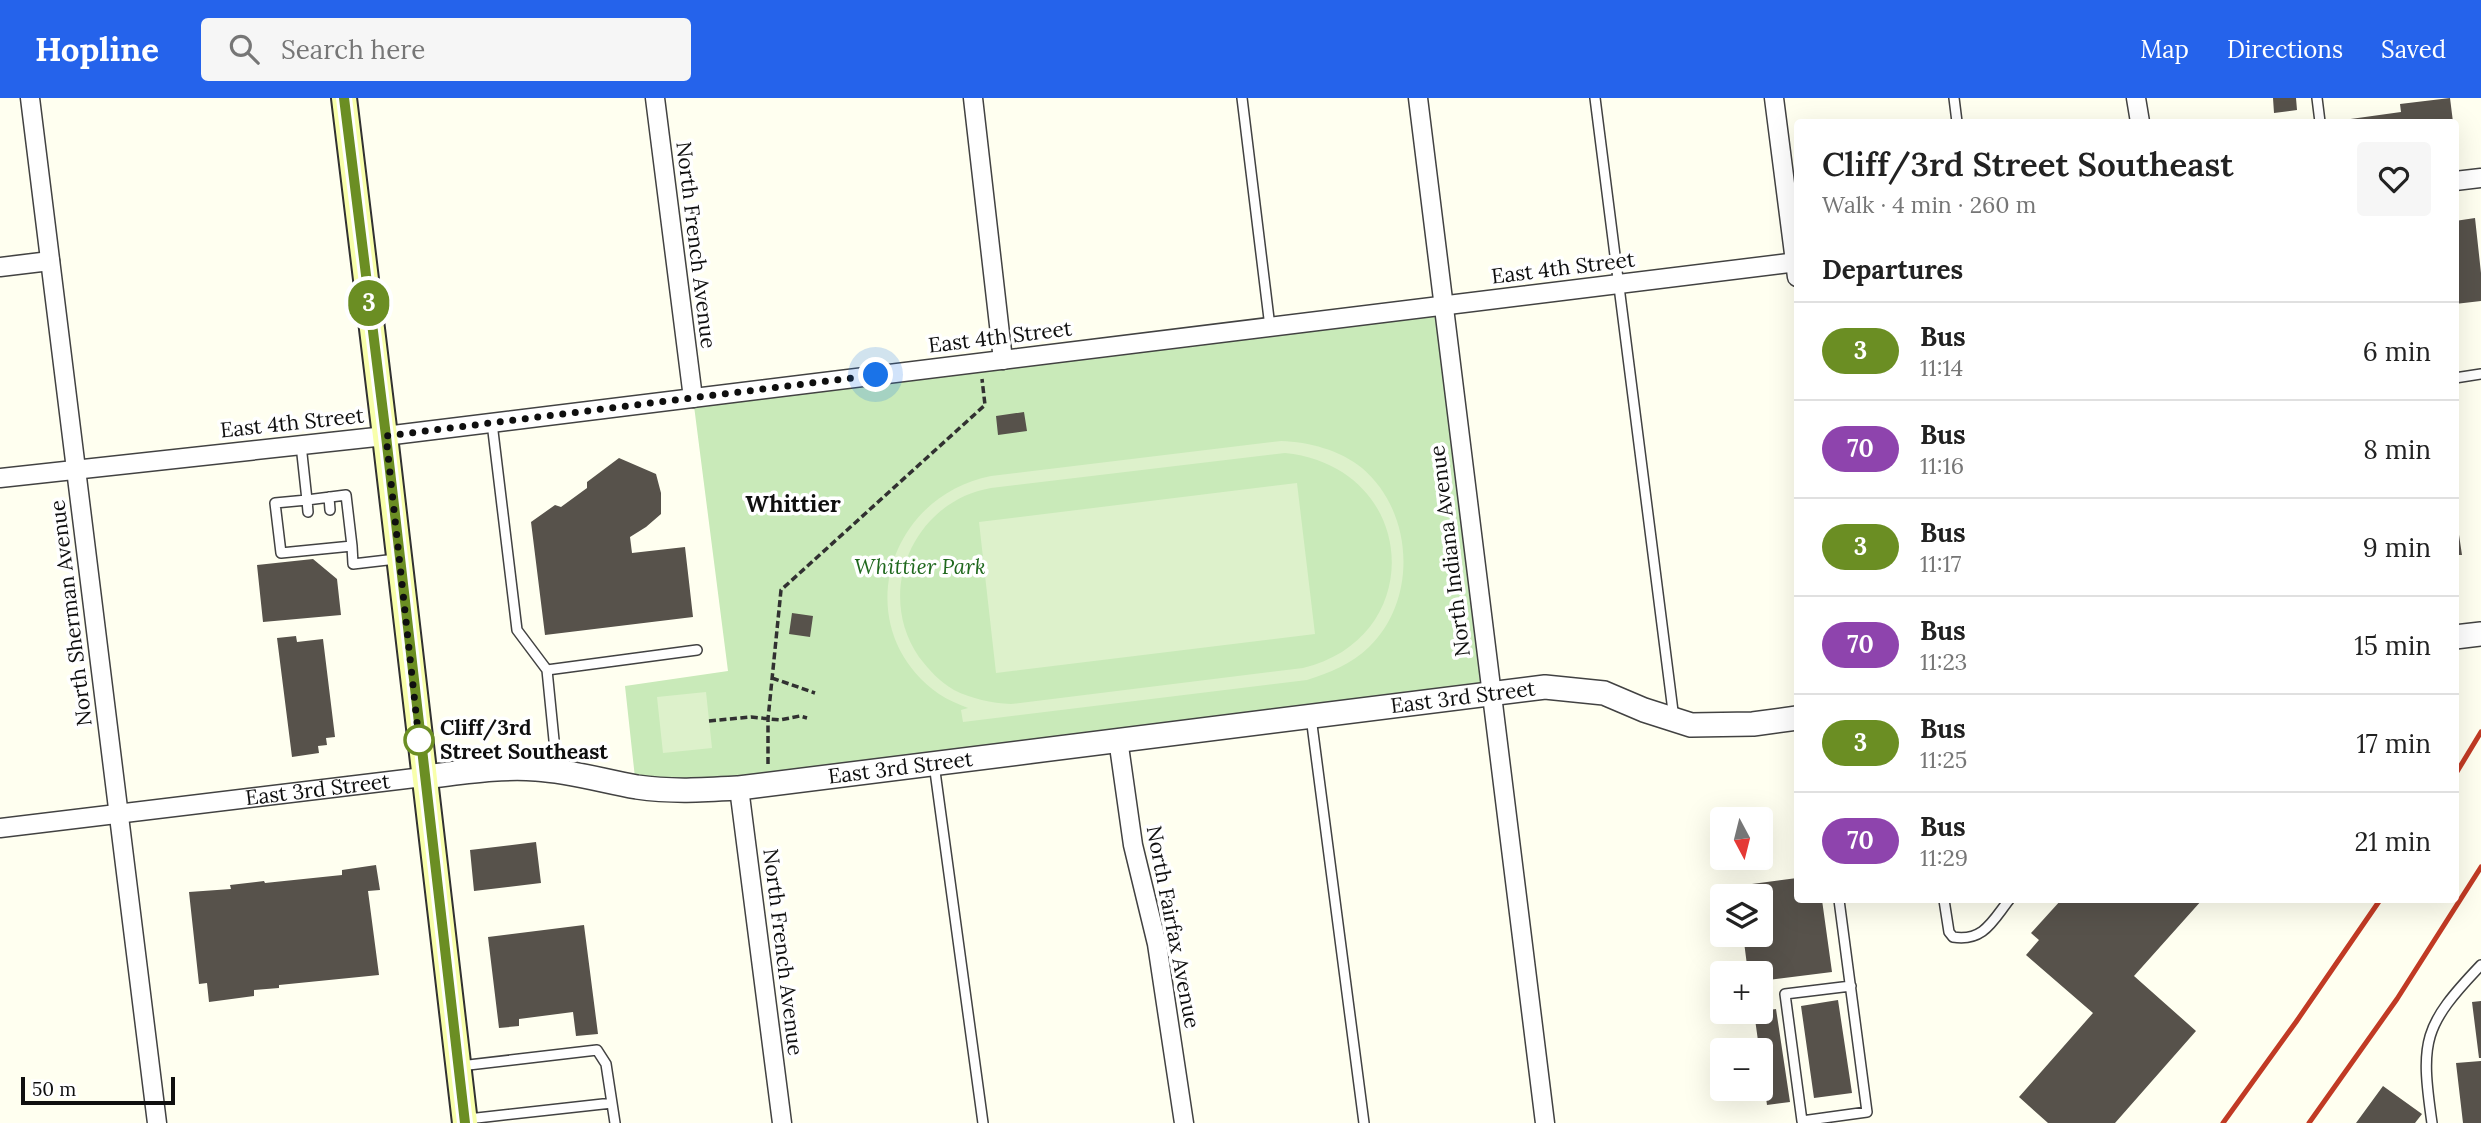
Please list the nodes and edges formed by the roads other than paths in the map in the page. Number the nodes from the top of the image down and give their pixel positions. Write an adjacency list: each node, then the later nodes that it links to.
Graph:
1 (30, 98): 18 (street, North Sherman Avenue)
2 (344, 98): 29 (main road)
3 (655, 98): 27 (street, North French Avenue)
4 (973, 98): 24 (street)
5 (1242, 98): 23 (lane)
6 (1418, 98): 22 (street, North Indiana Avenue)
7 (1595, 98): 21 (lane)
8 (1774, 98): 17 (street)
9 (1954, 98): 12 (lane)
10 (2136, 98): 13 (street)
11 (2318, 98): 14 (lane)
12 (1957, 119)
13 (2140, 119)
14 (2320, 119)
15 (2481, 178): 16 (street)
16 (2459, 181)
17 (1794, 245)
18 (50, 261): 19 (street); 31 (street, North Sherman Avenue)
19 (0, 267)
20 (1794, 267): 21 (street, East 4th Street)
21 (1618, 284): 22 (street, East 4th Street); 46 (lane)
22 (1443, 306): 23 (street, East 4th Street); 43 (street, North Indiana Avenue)
23 (1270, 327): 24 (street, East 4th Street)
24 (1003, 360): 27 (street, East 4th Street)
25 (2481, 374): 26 (lane)
26 (2459, 377)
27 (693, 398): 28 (street, East 4th Street)
28 (492, 423): 29 (street, East 4th Street); 42 (lane)
29 (386, 436): 30 (street, East 4th Street); 38 (main road)
30 (301, 445): 31 (street, East 4th Street); 34 (lane)
31 (77, 470): 32 (street, East 4th Street); 52 (street, North Sherman Avenue)
32 (0, 478)
33 (329, 497): 34 (lane); 35 (lane); 37 (lane)
34 (307, 500): 36 (lane); 37 (lane)
35 (330, 510)
36 (308, 512)
37 (352, 546): 38 (lane)
38 (399, 559): 50 (main road)
39 (2481, 634): 40 (street)
40 (2459, 637)
41 (697, 650): 42 (lane)
42 (547, 670): 49 (lane)
43 (1490, 694): 44 (street, East 3rd Street); 46 (street, East 3rd Street); 68 (street, North Indiana Avenue)
44 (1311, 716): 47 (street, East 3rd Street); 67 (lane)
45 (1794, 718): 46 (street, East 3rd Street)
46 (1674, 721)
47 (1118, 739): 48 (street, East 3rd Street); 66 (street, North Fairfax Avenue)
48 (934, 762): 51 (street, East 3rd Street); 65 (lane)
49 (557, 771): 50 (street, East 3rd Street); 51 (street, East 3rd Street)
50 (423, 777): 52 (street, East 3rd Street); 59 (main road)
51 (739, 788): 64 (street, North French Avenue)
52 (118, 815): 53 (street, East 3rd Street); 62 (street, North Sherman Avenue)
53 (0, 828)
54 (1839, 903): 58 (lane)
55 (1944, 903): 56 (lane)
56 (2007, 903)
57 (2481, 965): 69 (lane)
58 (1851, 986): 58 (lane)
59 (458, 1066): 60 (lane); 61 (main road)
60 (612, 1103): 61 (lane); 63 (lane)
61 (465, 1121)
62 (157, 1123)
63 (615, 1123)
64 (782, 1123)
65 (982, 1123)
66 (1184, 1123)
67 (1364, 1123)
68 (1545, 1123)
69 (2432, 1123)

